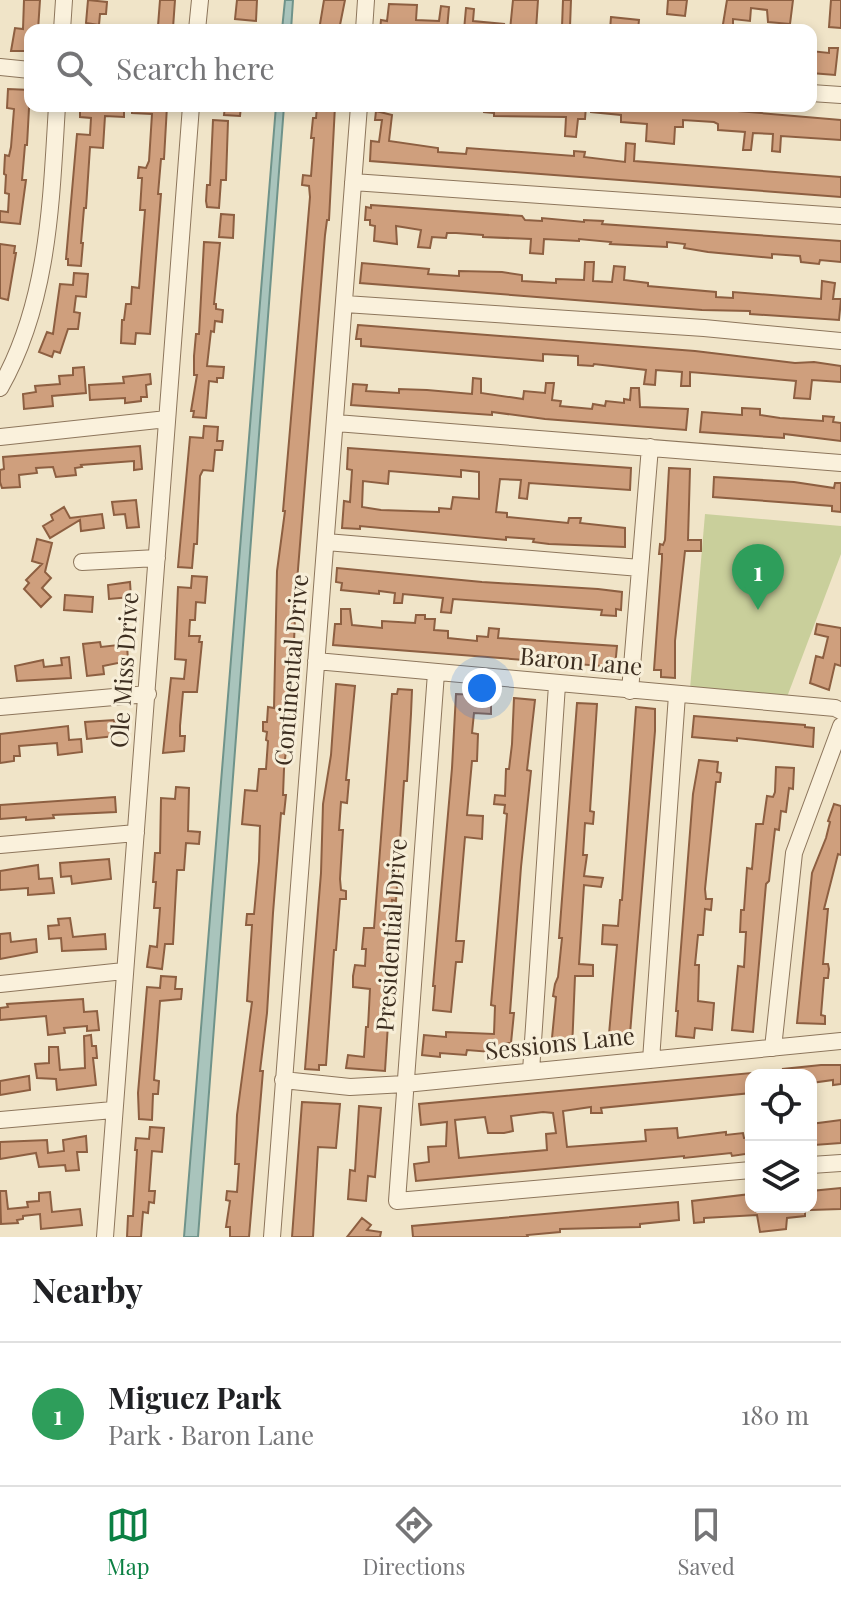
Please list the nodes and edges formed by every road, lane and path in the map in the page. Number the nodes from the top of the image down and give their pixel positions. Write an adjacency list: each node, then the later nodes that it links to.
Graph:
1 (64, 0): 4 (street)
2 (200, 0): 5 (street)
3 (366, 0): 6 (street)
4 (62, 24)
5 (198, 24)
6 (364, 24)
7 (0, 67): 8 (street)
8 (24, 69)
9 (817, 93): 10 (street)
10 (841, 95)
11 (57, 112): 18 (street)
12 (191, 112): 19 (street, Ole Miss Drive)
13 (359, 112): 14 (street, Continental Drive)
14 (353, 182): 15 (street); 16 (street, Continental Drive)
15 (841, 216)
16 (345, 304): 17 (street); 20 (street, Continental Drive)
17 (841, 341)
18 (0, 388)
19 (167, 419): 21 (street); 25 (street, Ole Miss Drive)
20 (336, 423): 22 (street); 24 (street, Continental Drive)
21 (0, 437)
22 (650, 447): 23 (street); 27 (street)
23 (841, 463)
24 (326, 542): 27 (street); 28 (street, Continental Drive)
25 (157, 558): 26 (street); 32 (street, Ole Miss Drive)
26 (82, 562)
27 (640, 568): 31 (street)
28 (316, 661): 29 (street, Baron Lane); 45 (street, Continental Drive)
29 (436, 673): 30 (street, Baron Lane); 46 (street, Presidential Drive)
30 (557, 685): 31 (street, Baron Lane); 44 (street)
31 (630, 691): 33 (street, Baron Lane)
32 (148, 694): 34 (street); 37 (street, Ole Miss Drive)
33 (677, 695): 35 (street, Baron Lane); 43 (street)
34 (0, 707)
35 (841, 711)
36 (841, 726): 42 (street)
37 (136, 833): 38 (street); 39 (street, Ole Miss Drive)
38 (0, 845)
39 (124, 971): 40 (street); 47 (street, Ole Miss Drive)
40 (0, 984)
41 (841, 1041): 42 (street, Sessions Lane)
42 (773, 1048): 43 (street, Sessions Lane)
43 (651, 1060): 44 (street, Sessions Lane)
44 (531, 1071): 46 (street, Sessions Lane)
45 (283, 1080): 46 (street, Sessions Lane); 53 (street, Continental Drive)
46 (405, 1084): 51 (street, Presidential Drive)
47 (113, 1110): 48 (street); 52 (street, Ole Miss Drive)
48 (0, 1120)
49 (841, 1163): 50 (street)
50 (817, 1165)
51 (745, 1171)
52 (105, 1237)
53 (272, 1237)

